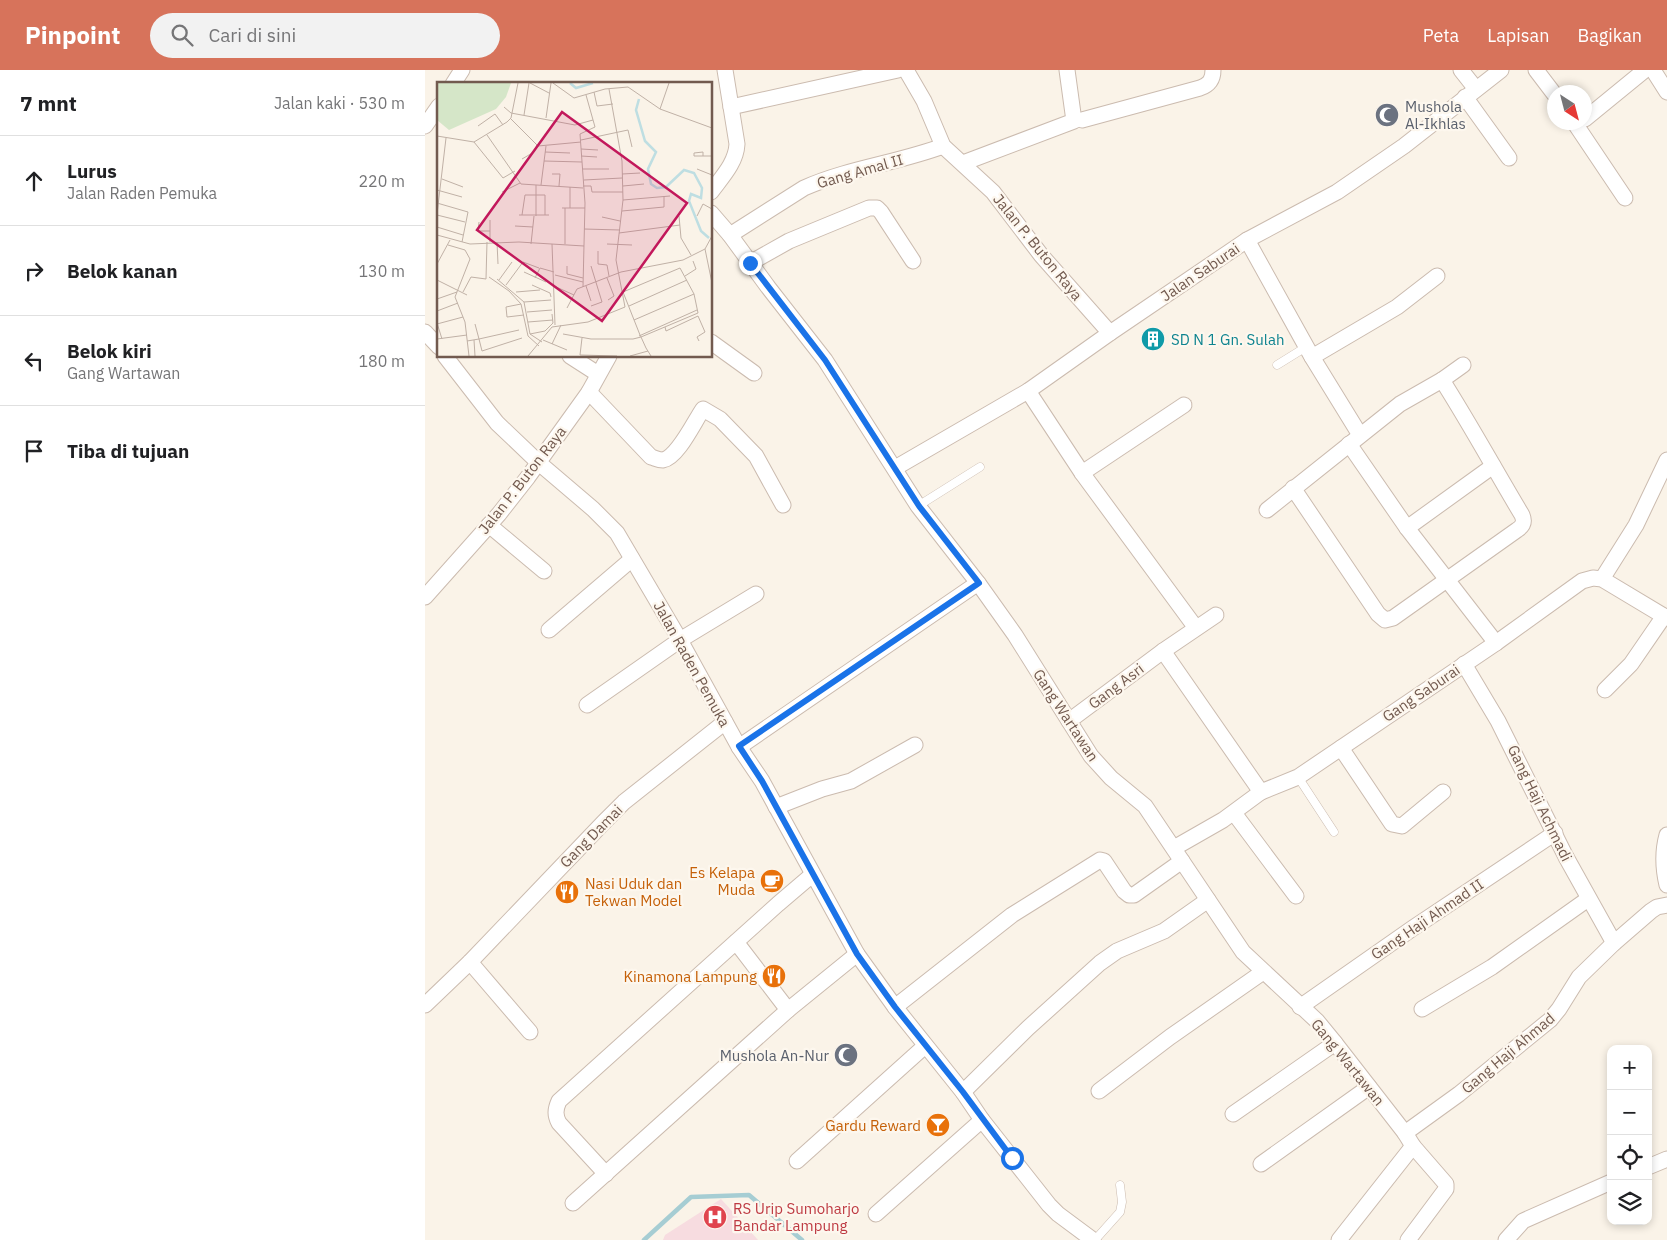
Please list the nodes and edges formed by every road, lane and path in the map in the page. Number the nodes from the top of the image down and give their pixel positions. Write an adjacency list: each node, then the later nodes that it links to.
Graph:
1 (462, 70): 12 (street)
2 (725, 70): 16 (street)
3 (898, 70): 16 (street)
4 (906, 70): 22 (street)
5 (1067, 70): 24 (street)
6 (1213, 70): 19 (street)
7 (1461, 70): 15 (street)
8 (1501, 70): 15 (street, Jalan Saburai)
9 (1536, 70): 13 (street)
10 (1645, 70): 18 (street)
11 (1653, 70): 14 (street)
12 (454, 82)
13 (1547, 85)
14 (1667, 92)
15 (1470, 93): 23 (street); 29 (street, Jalan Saburai)
16 (731, 107): 25 (street)
17 (437, 109): 20 (street)
18 (1592, 112)
19 (1082, 120)
20 (425, 126)
21 (1584, 130): 26 (street)
22 (943, 146): 24 (street, Jalan P. Buton Raya); 28 (street, Gang Amal II)
23 (1509, 158)
24 (963, 163): 34 (street, Jalan P. Buton Raya)
25 (713, 189)
26 (1625, 198)
27 (713, 215): 28 (street, Gang Wartawan)
28 (730, 235): 31 (street, Gang Wartawan)
29 (1247, 240): 34 (street, Jalan Saburai); 37 (street)
30 (913, 261): 31 (street)
31 (750, 263): 54 (street, Gang Wartawan)
32 (1437, 276): 37 (street)
33 (425, 332): 36 (street)
34 (1110, 333): 46 (street, Jalan Saburai)
35 (713, 343): 43 (street)
36 (437, 345)
37 (1309, 352): 41 (lane); 49 (street)
38 (447, 358): 51 (street, Jalan Raden Pemuka)
39 (573, 358): 44 (street)
40 (608, 358): 44 (street, Jalan P. Buton Raya)
41 (1277, 365)
42 (1463, 365): 45 (street)
43 (753, 373)
44 (598, 374): 47 (street, Jalan P. Buton Raya)
45 (1442, 380): 49 (street); 52 (street)
46 (1027, 391): 54 (street, Jalan Saburai); 55 (street)
47 (589, 392): 51 (street, Jalan P. Buton Raya); 57 (street)
48 (1184, 405): 55 (street)
49 (1355, 440): 56 (street); 61 (street)
50 (1667, 460): 64 (street)
51 (539, 463): 60 (street, Jalan P. Buton Raya); 62 (street, Jalan Raden Pemuka)
52 (1493, 466): 61 (street); 65 (street)
53 (980, 467): 58 (lane)
54 (895, 468): 58 (street, Gang Wartawan)
55 (1082, 473): 71 (street)
56 (1293, 488): 59 (street); 65 (street)
57 (783, 505)
58 (919, 506): 66 (street, Gang Wartawan)
59 (1267, 510)
60 (489, 525): 63 (street); 68 (street, Jalan P. Buton Raya)
61 (1407, 528): 65 (street)
62 (632, 559): 72 (street); 73 (street, Jalan Raden Pemuka)
63 (544, 571)
64 (1602, 579): 70 (street); 74 (street, Gang Saburai)
65 (1447, 580): 74 (street)
66 (979, 583): 79 (street, Gang Wartawan); 82 (street)
67 (756, 594): 73 (street)
68 (425, 597)
69 (1215, 615): 71 (street, Gang Asri)
70 (1666, 617): 77 (street)
71 (1196, 628): 75 (street, Gang Asri)
72 (549, 630)
73 (680, 640): 78 (street); 80 (street, Jalan Raden Pemuka)
74 (1496, 643): 76 (street, Gang Saburai)
75 (1163, 651): 79 (street, Gang Asri); 85 (street)
76 (1464, 664): 83 (street, Gang Saburai); 90 (street, Gang Haji Achmadi)
77 (1605, 690)
78 (587, 705)
79 (1069, 720): 92 (street, Gang Wartawan)
80 (725, 722): 82 (street, Jalan Raden Pemuka); 102 (street, Gang Damai)
81 (915, 745): 87 (street)
82 (739, 746): 87 (street, Jalan Raden Pemuka)
83 (1341, 748): 84 (street, Gang Saburai); 86 (street)
84 (1298, 777): 85 (street, Gang Saburai); 89 (lane)
85 (1261, 792): 88 (street, Gang Saburai)
86 (1443, 792)
87 (776, 807): 93 (street, Jalan Raden Pemuka)
88 (1234, 813): 92 (street, Gang Saburai); 95 (street)
89 (1334, 832)
90 (1555, 833): 96 (street, Gang Haji Achmadi); 106 (street, Gang Haji Ahmad II)
91 (1667, 835): 94 (street)
92 (1178, 854): 97 (street, Gang Wartawan); 105 (street, Gang Saburai)
93 (813, 875): 99 (street); 101 (street, Jalan Raden Pemuka)
94 (1667, 886)
95 (1296, 896)
96 (1588, 899): 100 (street, Gang Haji Achmadi); 107 (street)
97 (1208, 900): 103 (street, Gang Wartawan); 114 (street)
98 (1667, 905): 100 (street, Gang Haji Ahmad)
99 (736, 942): 108 (street); 123 (street)
100 (1614, 943): 117 (street, Gang Haji Ahmad)
101 (857, 954): 105 (street, Jalan Raden Pemuka); 108 (street)
102 (469, 962): 104 (street, Gang Damai); 109 (street)
103 (1263, 972): 106 (street, Gang Wartawan); 113 (street)
104 (425, 1005)
105 (895, 1007): 111 (street, Jalan Raden Pemuka)
106 (1300, 1007): 110 (street, Gang Wartawan)
107 (1422, 1009)
108 (788, 1010): 123 (street)
109 (530, 1032)
110 (1335, 1043): 112 (street, Gang Wartawan); 115 (street)
111 (925, 1046): 114 (street, Jalan Raden Pemuka); 120 (street)
112 (1369, 1087): 117 (street, Gang Wartawan); 121 (street)
113 (1099, 1091)
114 (963, 1092): 116 (street, Jalan Raden Pemuka)
115 (1233, 1114)
116 (983, 1120): 127 (street); 128 (street, Jalan Raden Pemuka)
117 (1405, 1133): 118 (street, Gang Wartawan)
118 (1413, 1146): 129 (street); 130 (street, Gang Wartawan)
119 (1667, 1159): 122 (street)
120 (797, 1161)
121 (1261, 1164)
122 (1652, 1165)
123 (606, 1174): 126 (street)
124 (1607, 1184): 131 (street)
125 (1120, 1185): 128 (lane)
126 (573, 1203)
127 (876, 1214)
128 (1094, 1240)
129 (1339, 1240)
130 (1408, 1240)
131 (1506, 1240)

